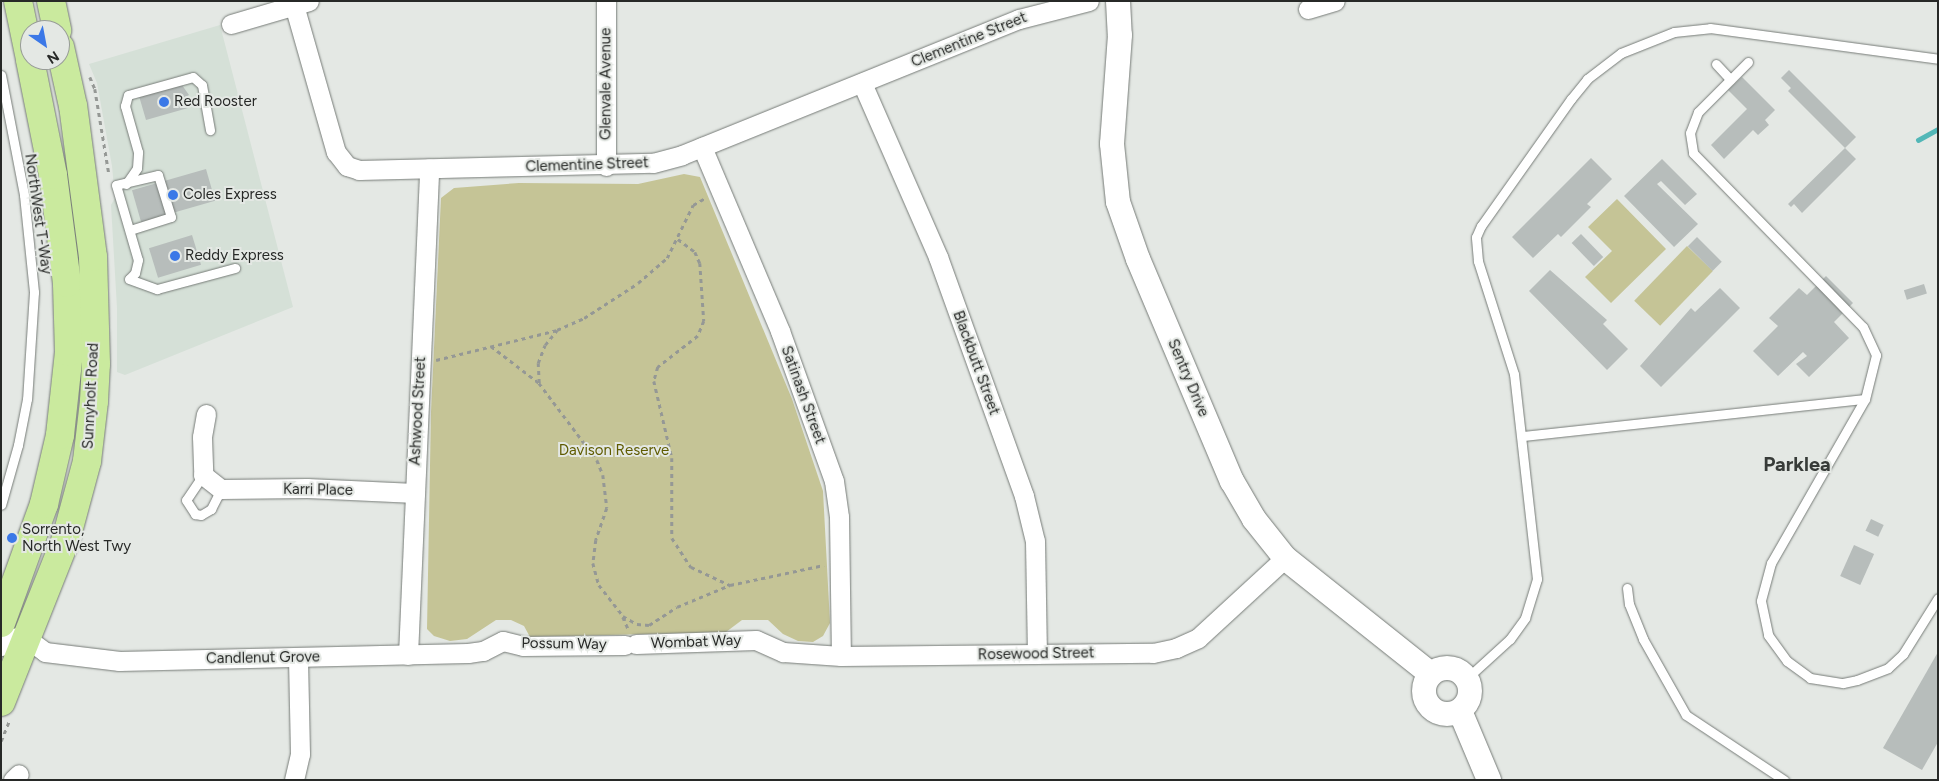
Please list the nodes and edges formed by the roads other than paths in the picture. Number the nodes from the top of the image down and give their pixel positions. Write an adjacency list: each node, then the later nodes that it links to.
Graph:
1 (18, 1): 9 (main road, Sunnyholt Road)
2 (51, 1): 10 (main road)
3 (606, 1): 22 (street, Glenvale Avenue)
4 (1089, 1): 19 (street, Clementine Street)
5 (1118, 1): 34 (street, Sentry Drive)
6 (1335, 1): 8 (street)
7 (302, 3): 11 (street); 23 (street, Clementine Street)
8 (1308, 9)
9 (22, 20)
10 (55, 20)
11 (231, 24)
12 (1938, 59): 29 (lane)
13 (1748, 62): 18 (lane)
14 (1716, 64): 18 (lane)
15 (32, 70): 37 (main road, Sunnyholt Road)
16 (65, 70): 39 (main road, Sunnyholt Road)
17 (1, 76): 33 (lane, NorthWest T-Way)
18 (1730, 79): 27 (lane)
19 (862, 83): 21 (street, Clementine Street); 42 (street, Blackbutt Street)
20 (210, 130): 24 (lane)
21 (702, 147): 22 (street, Clementine Street); 44 (street, Satinash Street)
22 (606, 166): 23 (street, Clementine Street)
23 (429, 168): 32 (street, Ashwood Street)
24 (126, 184): 25 (lane); 25 (lane)
25 (130, 230): 26 (lane)
26 (235, 268)
27 (1865, 399): 29 (lane); 36 (lane)
28 (206, 414): 30 (street)
29 (1523, 436): 47 (lane)
30 (203, 475): 31 (street); 31 (lane)
31 (221, 489): 32 (street, Karri Place)
32 (414, 493): 43 (street, Ashwood Street)
33 (1, 505)
34 (1285, 558): 42 (street, Rosewood Street); 46 (street, Sentry Drive)
35 (1627, 588): 52 (lane)
36 (1938, 598)
37 (1, 623): 39 (street)
38 (756, 640): 41 (street, Wombat Way); 44 (street, Rosewood Street)
39 (14, 641): 45 (street, Candlenut Grove); 48 (main road, Sunnyholt Road)
40 (503, 642): 41 (street, Possum Way); 43 (street, Candlenut Grove)
41 (631, 644)
42 (1037, 654): 44 (street, Rosewood Street)
43 (408, 655): 45 (street, Candlenut Grove)
44 (841, 656)
45 (298, 657): 50 (street)
46 (1431, 674): 47 (street); 49 (street)
47 (1466, 678): 49 (street)
48 (1, 702)
49 (1460, 711): 51 (street)
50 (294, 780)
51 (1489, 780)
52 (1784, 780)

